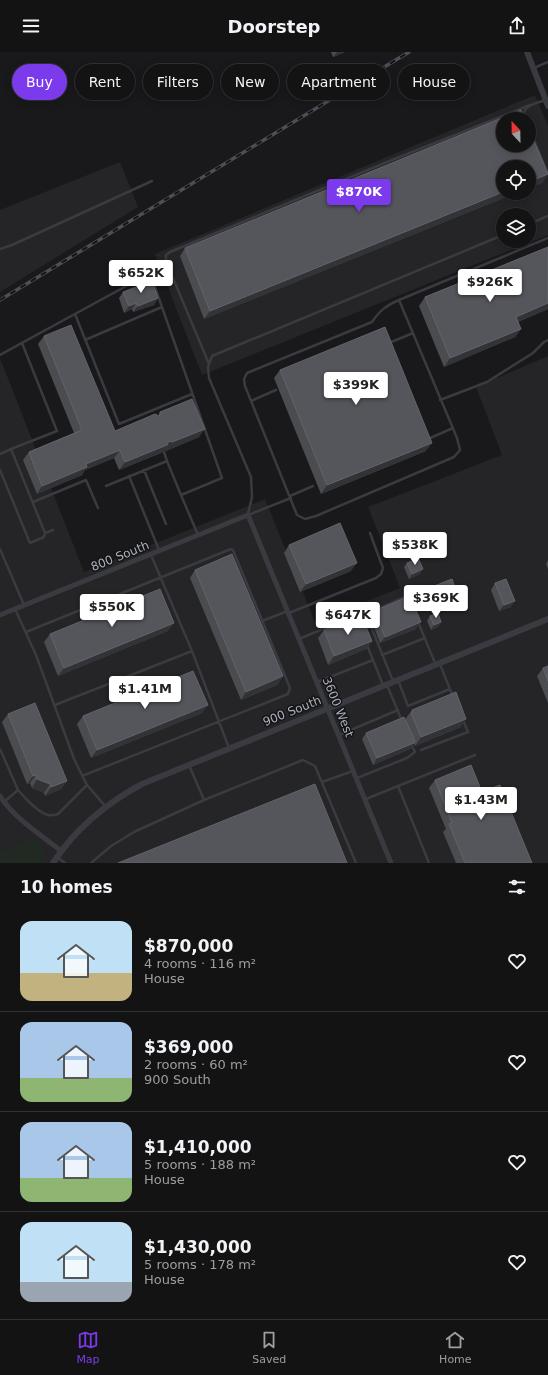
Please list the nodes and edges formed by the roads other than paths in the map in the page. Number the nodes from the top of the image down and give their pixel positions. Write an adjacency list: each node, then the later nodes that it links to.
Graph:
1 (527, 52): 3 (street)
2 (548, 62): 3 (lane)
3 (533, 68): 4 (street)
4 (547, 103): 5 (lane)
5 (530, 105): 6 (lane); 24 (lane)
6 (524, 112)
7 (536, 145): 8 (lane)
8 (548, 174)
9 (152, 181): 14 (lane)
10 (548, 216): 11 (lane)
11 (536, 221)
12 (496, 237): 24 (lane)
13 (548, 238): 15 (lane)
14 (0, 249)
15 (399, 300): 18 (lane); 28 (lane)
16 (162, 307): 17 (lane); 19 (lane); 26 (lane)
17 (75, 314): 19 (lane); 21 (lane)
18 (413, 333): 22 (lane); 27 (lane)
19 (85, 340): 29 (lane)
20 (548, 340): 27 (lane)
21 (22, 343): 23 (lane); 33 (lane)
22 (388, 343)
23 (0, 355)
24 (210, 364): 46 (lane)
25 (276, 390): 28 (lane)
26 (192, 394): 29 (lane); 42 (lane)
27 (440, 400): 31 (lane)
28 (251, 401): 43 (lane)
29 (148, 413): 30 (lane)
30 (150, 417)
31 (453, 428): 32 (lane); 43 (lane)
32 (428, 439)
33 (11, 449): 35 (lane); 44 (lane)
34 (164, 452): 36 (lane)
35 (0, 454)
36 (167, 461): 38 (lane); 42 (lane)
37 (0, 470): 49 (lane)
38 (144, 470): 39 (lane); 47 (lane)
39 (129, 476): 40 (lane); 53 (lane)
40 (106, 486)
41 (313, 486): 43 (lane)
42 (181, 495): 51 (lane)
43 (290, 497): 46 (lane)
44 (32, 502): 45 (lane); 49 (lane)
45 (98, 508)
46 (248, 515): 51 (street, 800 South); 59 (street, 3600 West)
47 (166, 524)
48 (53, 530): 49 (lane)
49 (45, 533)
50 (370, 533): 59 (lane)
51 (198, 536): 53 (street, 800 South)
52 (0, 549): 56 (lane)
53 (160, 551): 54 (street, 800 South)
54 (151, 554): 55 (lane); 56 (street, 800 South)
55 (161, 577): 63 (lane); 65 (lane); 69 (lane)
56 (24, 605): 58 (street, 800 South)
57 (411, 605): 70 (lane)
58 (15, 609): 60 (street, 800 South); 65 (lane)
59 (288, 612): 63 (lane); 68 (street, 3600 West)
60 (0, 615)
61 (417, 618): 67 (lane)
62 (548, 619): 72 (street, 900 South)
63 (262, 621): 82 (lane)
64 (359, 623): 68 (lane)
65 (26, 632): 78 (lane)
66 (364, 638): 71 (lane)
67 (425, 638): 70 (lane); 72 (lane)
68 (299, 639): 74 (street, 3600 West)
69 (192, 651): 78 (lane); 82 (lane)
70 (382, 655): 73 (lane)
71 (373, 660): 74 (lane); 75 (lane)
72 (437, 664): 73 (street, 900 South); 76 (lane)
73 (396, 681): 75 (street, 900 South); 76 (lane)
74 (317, 682): 79 (street, 3600 West)
75 (385, 685): 79 (street, 900 South); 80 (lane)
76 (450, 689): 77 (lane)
77 (456, 703)
78 (55, 705): 92 (lane)
79 (328, 708): 84 (street, 3600 West); 86 (street, 900 South)
80 (398, 710): 83 (lane); 84 (lane)
81 (462, 717): 88 (lane)
82 (219, 721): 86 (lane); 92 (lane)
83 (403, 724)
84 (339, 735): 91 (street, 3600 West)
85 (409, 738): 93 (lane)
86 (229, 748): 90 (street, 900 South)
87 (0, 749): 97 (lane)
88 (421, 750)
89 (475, 755): 96 (lane)
90 (189, 764): 99 (lane); 102 (street, 900 South)
91 (353, 771): 93 (street, 3600 West); 94 (lane)
92 (82, 776): 95 (lane)
93 (356, 778): 100 (street, 3600 West)
94 (322, 782): 99 (lane); 108 (lane)
95 (87, 785): 97 (lane); 102 (lane)
96 (398, 786): 100 (lane); 110 (lane)
97 (18, 790): 101 (lane)
98 (0, 796): 101 (street)
99 (204, 800): 107 (lane)
100 (365, 800): 109 (street, 3600 West)
101 (4, 802): 103 (street)
102 (106, 807): 103 (street, 900 South)
103 (61, 851): 104 (street, 900 South)
104 (57, 857): 105 (street, 900 South); 106 (lane)
105 (53, 863)
106 (65, 863)
107 (91, 863)
108 (356, 863)
109 (391, 863)
110 (429, 863)

